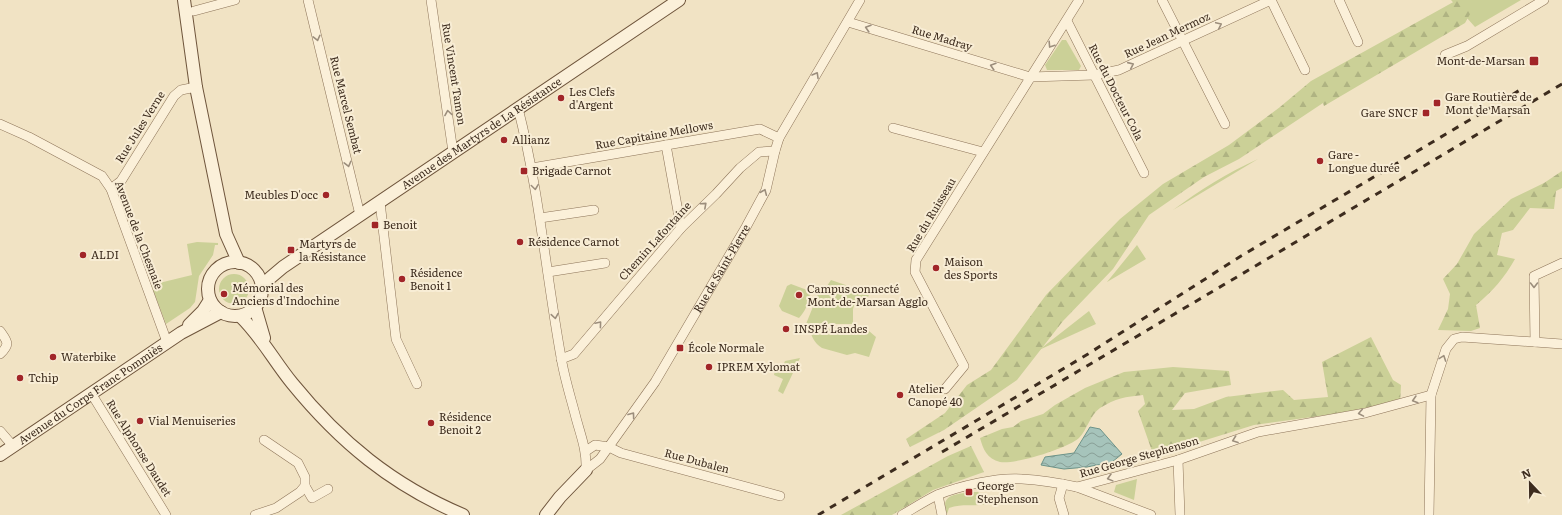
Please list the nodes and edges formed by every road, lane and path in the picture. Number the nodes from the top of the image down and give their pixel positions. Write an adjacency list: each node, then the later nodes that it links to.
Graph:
1 (184, 0): 21 (main road)
2 (235, 0): 12 (street)
3 (308, 0): 36 (street, Rue Marcel Sembat, one-way to 36)
4 (431, 0): 29 (street, Rue Vincent Tamon, one-way to 4)
5 (679, 0): 22 (main road, Avenue des Martyrs de La Résistance)
6 (860, 0): 14 (street, Rue de Saint-Pierre)
7 (1079, 0): 13 (street, Rue du Ruisseau)
8 (1162, 0): 15 (street)
9 (1271, 0): 15 (street, Rue Jean Mermoz, one-way to 9); 18 (street)
10 (1339, 0): 16 (street)
11 (1544, 0): 17 (street)
12 (194, 11)
13 (1067, 21): 19 (street, Rue du Docteur Cola); 20 (street, Rue du Ruisseau, one-way to 20)
14 (848, 22): 20 (street, Rue Madray, one-way to 14); 26 (street, Rue de Saint-Pierre, one-way to 14)
15 (1183, 41): 19 (street, Rue Jean Mermoz, one-way to 15); 24 (street)
16 (1358, 42)
17 (1445, 55)
18 (1305, 70)
19 (1094, 75): 20 (street); 32 (street, Rue du Docteur Cola)
20 (1030, 77): 30 (street, Rue du Ruisseau)
21 (196, 87): 33 (street, Rue Jules Verne); 39 (main road)
22 (518, 108): 29 (main road, Avenue des Martyrs de La Résistance); 31 (street)
23 (0, 124): 33 (street, Avenue de la Chesnaie)
24 (1225, 124)
25 (893, 128): 30 (street)
26 (779, 138): 27 (street, Rue Capitaine Mellows); 28 (street, Rue de Saint-Pierre)
27 (666, 145): 31 (street, Rue Capitaine Mellows); 38 (street)
28 (775, 151): 38 (street, Chemin Lafontaine, one-way to 28); 67 (street, Rue de Saint-Pierre, one-way to 28)
29 (453, 152): 34 (main road, Avenue des Martyrs de La Résistance)
30 (983, 152): 61 (street, Rue du Ruisseau)
31 (532, 168): 37 (street, one-way to 37)
32 (1144, 173)
33 (111, 189): 54 (street, Avenue de la Chesnaie)
34 (380, 202): 36 (main road, Avenue des Martyrs de La Résistance); 60 (street)
35 (594, 210): 37 (street)
36 (360, 215): 44 (main road, Avenue des Martyrs de La Résistance)
37 (540, 218): 46 (street)
38 (681, 228): 59 (street, Chemin Lafontaine, one-way to 38)
39 (227, 237): 40 (main road); 43 (main road)
40 (239, 263): 43 (main road); 45 (main road)
41 (605, 263): 46 (street)
42 (1562, 263): 55 (street, one-way to 55)
43 (222, 265): 48 (main road)
44 (283, 267): 45 (main road, Avenue des Martyrs de La Résistance); 47 (main road, Avenue des Martyrs de La Résistance)
45 (251, 268): 47 (main road)
46 (548, 272): 59 (street, one-way to 59)
47 (262, 289): 49 (main road)
48 (210, 300): 50 (main road); 53 (main road, Avenue du Corps Franc Pommiès)
49 (255, 307): 51 (main road); 57 (main road)
50 (221, 312): 51 (main road); 53 (main road, Avenue du Corps Franc Pommiès)
51 (240, 316): 57 (main road)
52 (0, 331): 58 (street)
53 (181, 333): 54 (main road, Avenue du Corps Franc Pommiès)
54 (167, 342): 62 (main road, Avenue du Corps Franc Pommiès)
55 (1534, 342): 56 (street); 63 (street, one-way to 55)
56 (1562, 344)
57 (267, 347): 80 (main road)
58 (0, 354)
59 (561, 359): 68 (street)
60 (417, 384)
61 (945, 389)
62 (91, 393): 66 (main road, Avenue du Corps Franc Pommiès); 78 (street, Rue Alphonse Daudet)
63 (1432, 396): 70 (street, Rue George Stephenson, one-way to 70); 87 (street)
64 (0, 431): 66 (street)
65 (264, 440): 73 (street)
66 (13, 446): 69 (main road, Avenue du Corps Franc Pommiès)
67 (609, 446): 68 (street); 71 (street, Rue de Saint-Pierre); 77 (street, Rue Dubalen)
68 (586, 451): 71 (street)
69 (0, 455)
70 (1178, 460): 74 (street, Rue George Stephenson, one-way to 74); 86 (street)
71 (586, 470): 81 (main road, Rue de Saint-Pierre)
72 (1063, 484): 74 (street, Rue George Stephenson); 76 (street, Rue George Stephenson); 84 (street)
73 (305, 486): 75 (street); 79 (street)
74 (1077, 487): 85 (street)
75 (328, 489)
76 (938, 495): 82 (street, Rue George Stephenson); 83 (street)
77 (780, 496)
78 (166, 515)
79 (255, 515)
80 (463, 515)
81 (546, 515)
82 (902, 515)
83 (942, 515)
84 (1064, 515)
85 (1151, 515)
86 (1180, 515)
87 (1429, 515)

